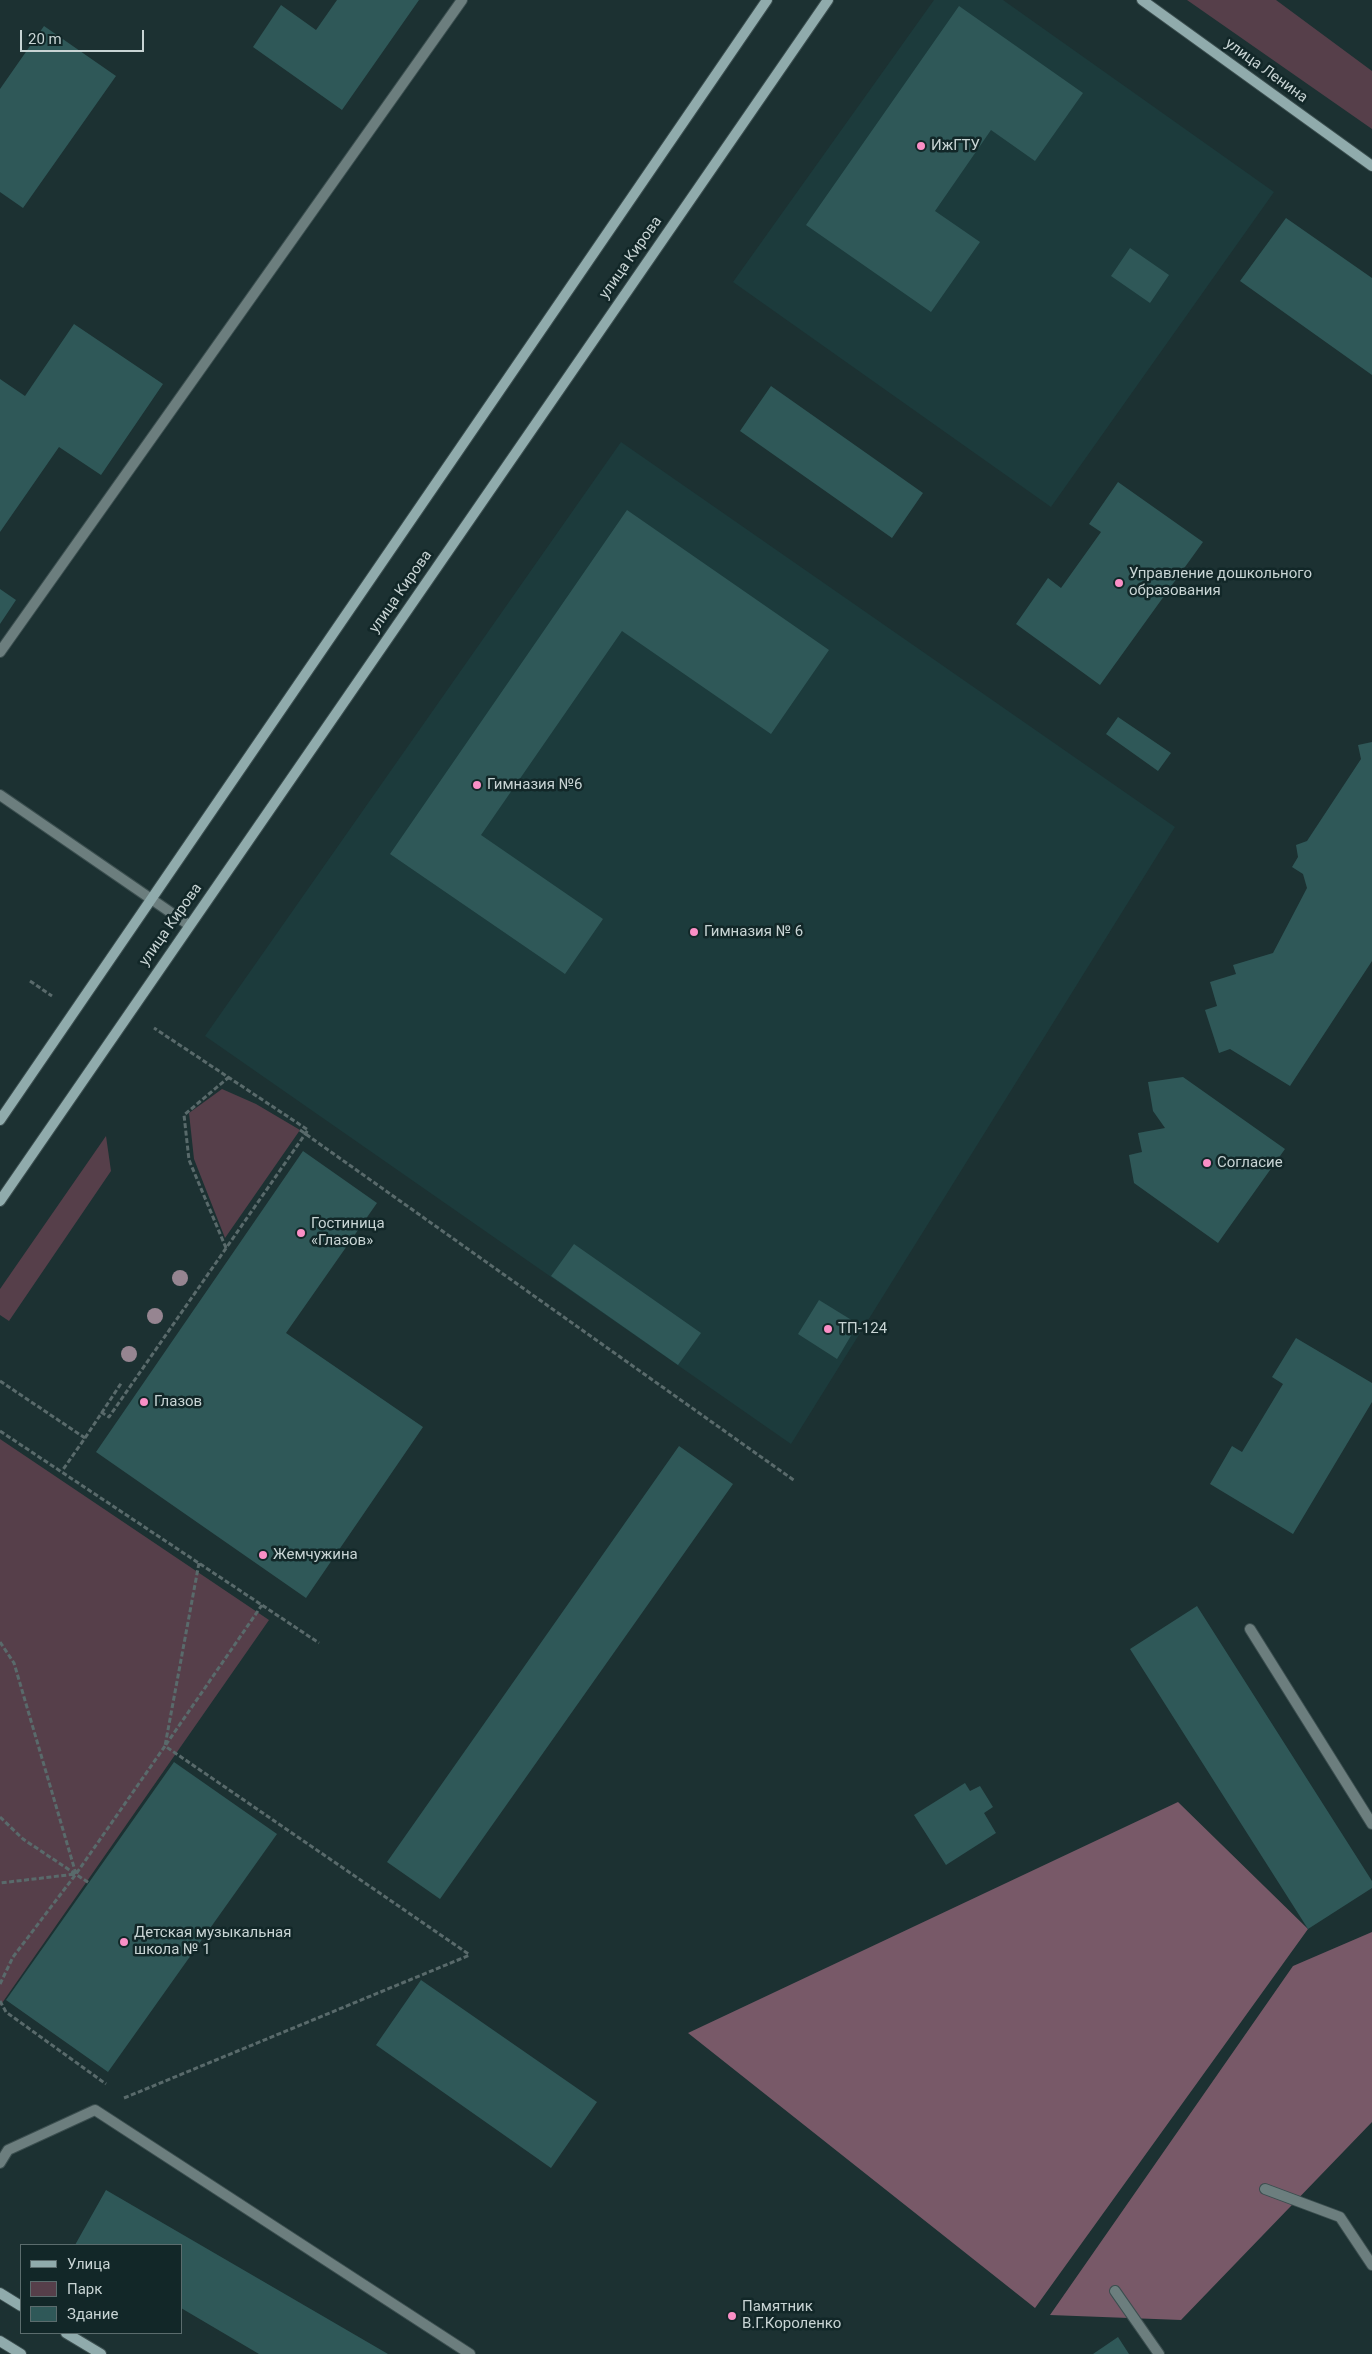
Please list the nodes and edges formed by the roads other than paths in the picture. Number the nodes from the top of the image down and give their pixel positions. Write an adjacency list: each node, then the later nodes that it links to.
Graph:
1 (462, 0): 6 (lane)
2 (767, 0): 8 (main road, улица Кирова)
3 (828, 0): 9 (main road, улица Кирова)
4 (1142, 0): 5 (main road, улица Ленина)
5 (1372, 166)
6 (0, 652)
7 (0, 795): 8 (lane)
8 (152, 900): 9 (lane); 10 (main road, улица Кирова)
9 (189, 926): 11 (main road, улица Кирова)
10 (0, 1120)
11 (0, 1201)
12 (1250, 1629): 13 (lane)
13 (1372, 1824)
14 (0, 2163): 24 (lane)
15 (1266, 2189): 16 (lane)
16 (1372, 2265)
17 (1115, 2291): 25 (lane)
18 (0, 2293): 19 (main road)
19 (20, 2305)
20 (68, 2334): 23 (main road)
21 (0, 2341): 22 (main road)
22 (21, 2354)
23 (101, 2354)
24 (470, 2354)
25 (1160, 2354)

